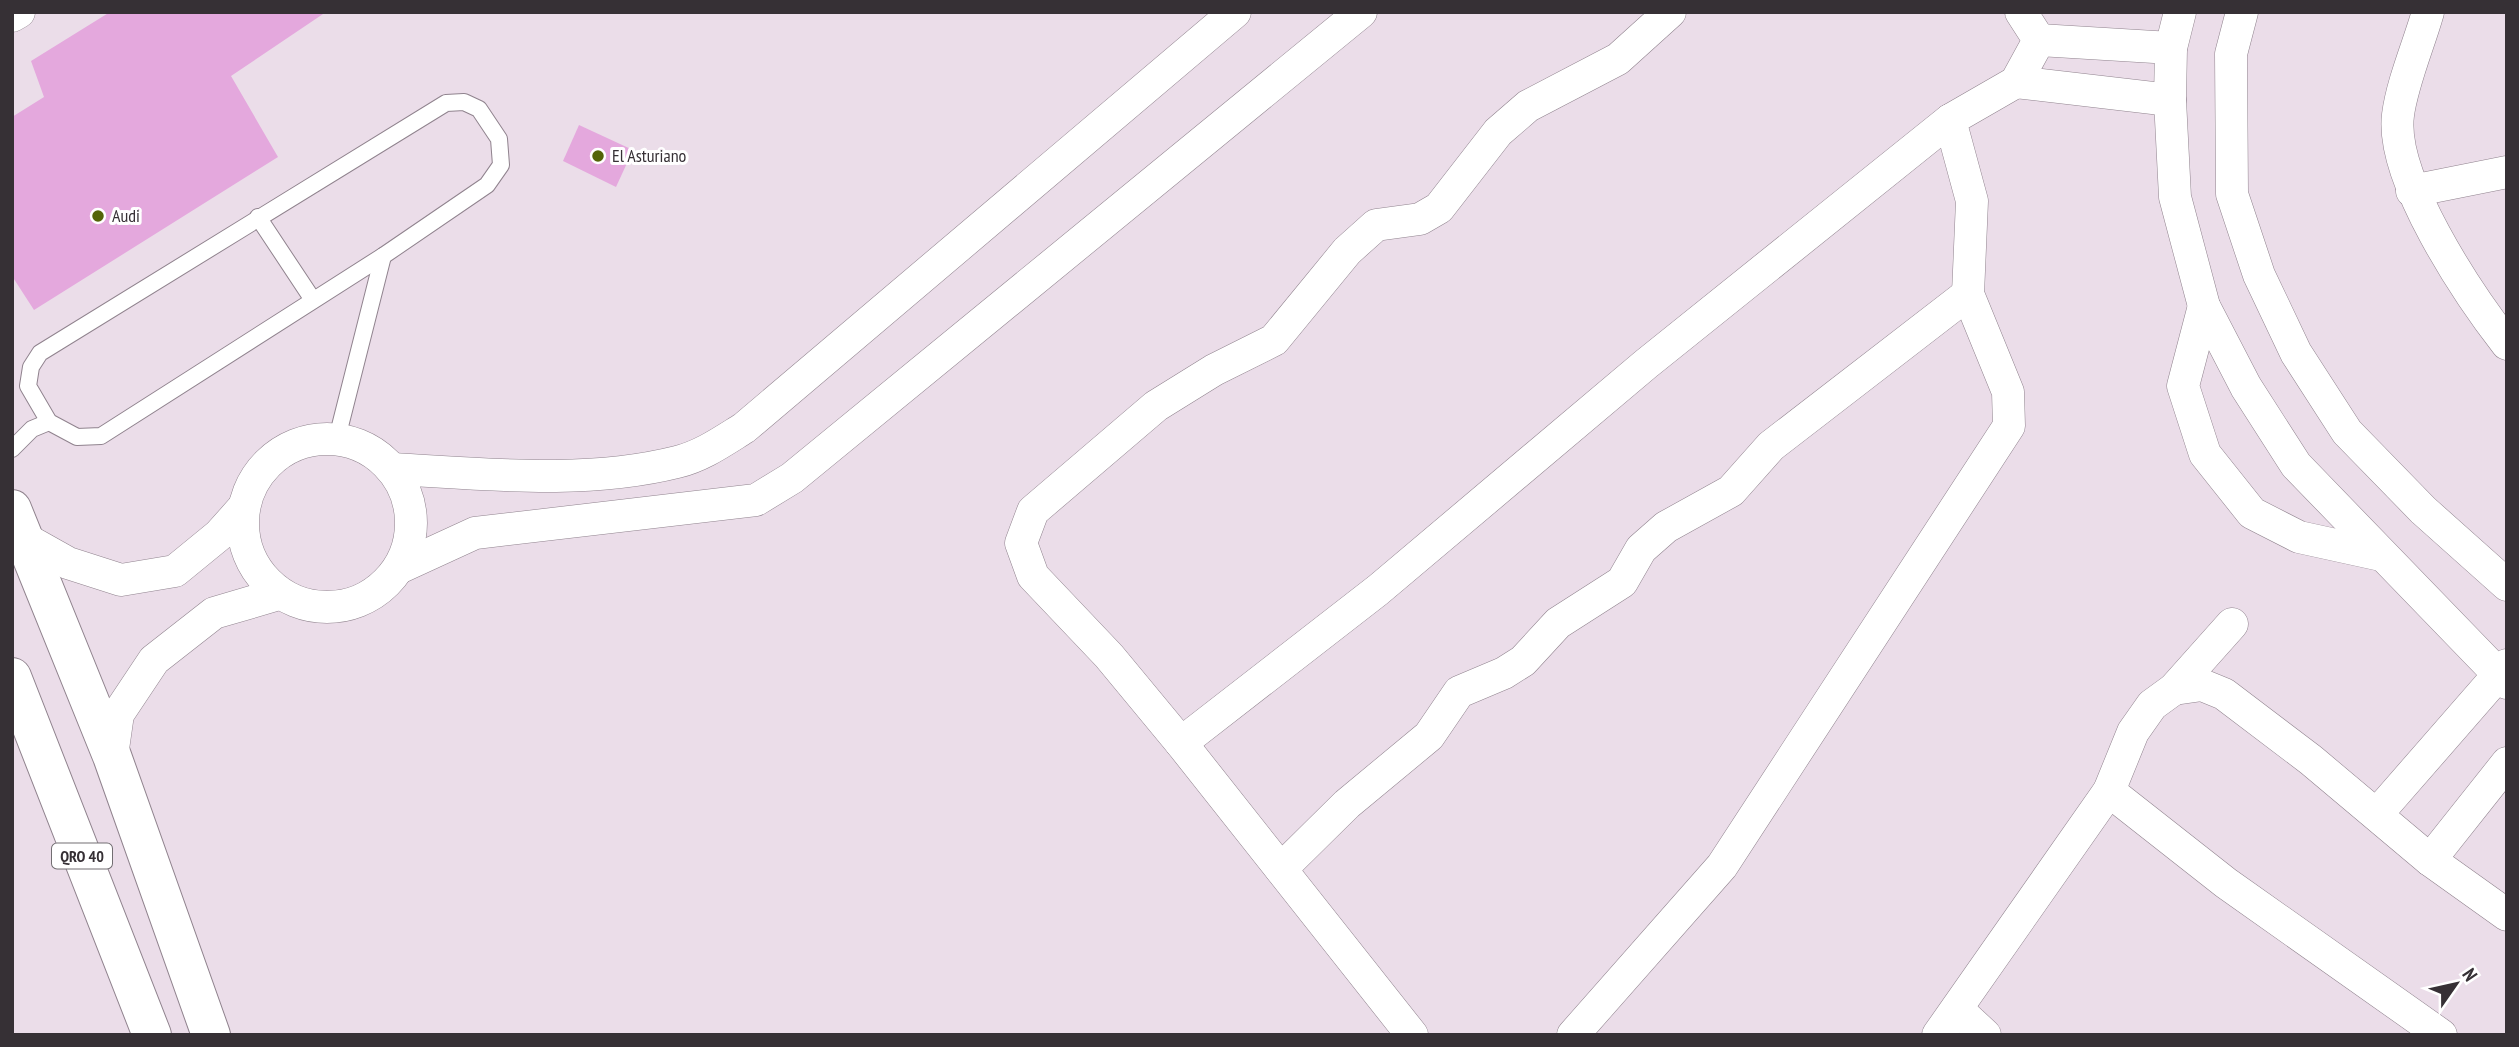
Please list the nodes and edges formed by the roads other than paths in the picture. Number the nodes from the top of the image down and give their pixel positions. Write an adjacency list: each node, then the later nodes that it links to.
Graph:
1 (19, 12): 9 (street)
2 (1236, 12): 28 (street)
3 (1361, 12): 32 (street)
4 (1671, 12): 39 (street)
5 (2021, 12): 10 (street)
6 (2180, 12): 11 (street)
7 (2242, 12): 33 (street)
8 (2428, 12): 16 (street)
9 (12, 16)
10 (2039, 40): 11 (street); 12 (street)
11 (2171, 48): 13 (street)
12 (2016, 82): 13 (street); 14 (street)
13 (2170, 100): 21 (street)
14 (1950, 120): 19 (street); 39 (street)
15 (2507, 172): 16 (street)
16 (2412, 191): 22 (street)
17 (258, 217): 18 (lane); 20 (lane); 24 (lane)
18 (383, 256): 20 (lane); 26 (lane)
19 (1968, 294): 45 (street); 51 (street)
20 (313, 300): 25 (lane)
21 (2204, 306): 31 (street); 31 (street)
22 (2495, 313): 23 (street)
23 (2507, 344)
24 (20, 388): 25 (lane)
25 (49, 422): 27 (lane)
26 (337, 438): 28 (street); 29 (street)
27 (12, 449)
28 (393, 469): 32 (street)
29 (243, 508): 30 (street); 34 (street)
30 (20, 525): 40 (highway)
31 (2381, 555): 36 (street)
32 (401, 567): 34 (street)
33 (2507, 585)
34 (279, 594): 40 (street)
35 (2232, 624): 38 (street)
36 (2504, 674): 43 (street)
37 (12, 677): 48 (highway, QRO 40)
38 (2174, 690): 42 (street); 43 (street)
39 (1181, 743): 45 (street)
40 (112, 756): 49 (highway)
41 (2507, 764): 44 (street)
42 (2109, 792): 47 (street); 54 (street)
43 (2377, 814): 44 (street)
44 (2430, 860): 46 (street)
45 (1281, 869): 50 (street)
46 (2507, 915)
47 (1957, 1009): 52 (street); 53 (street)
48 (152, 1035)
49 (211, 1035)
50 (1412, 1035)
51 (1573, 1035)
52 (1938, 1035)
53 (1985, 1035)
54 (2441, 1035)

